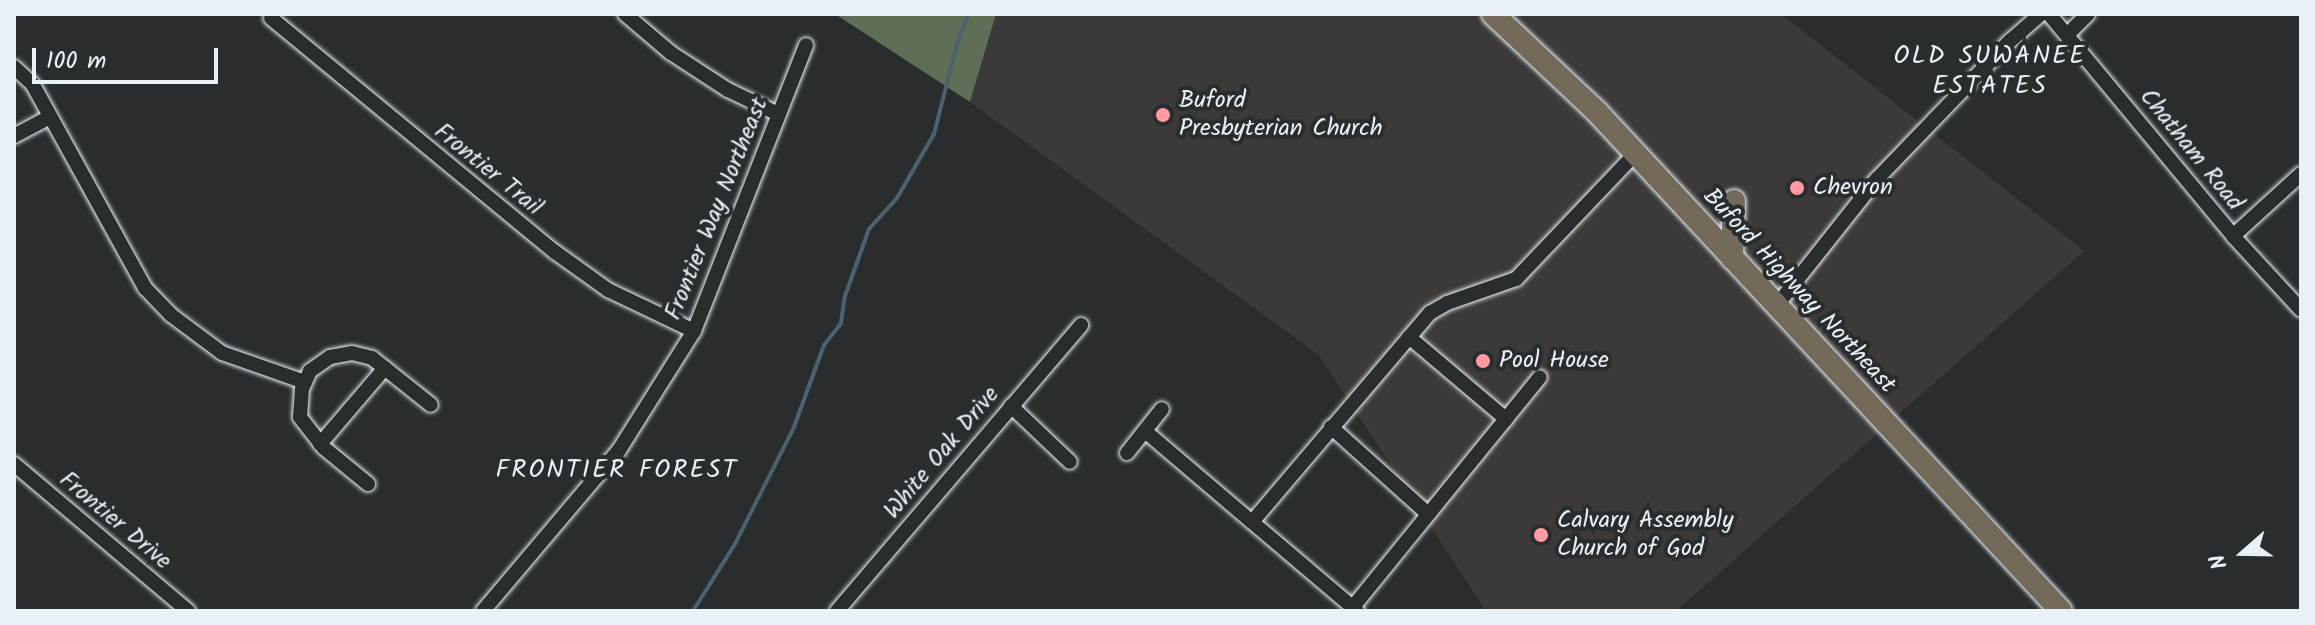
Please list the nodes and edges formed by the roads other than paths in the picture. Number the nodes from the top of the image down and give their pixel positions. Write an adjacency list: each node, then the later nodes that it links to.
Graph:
1 (625, 14): 10 (street)
2 (1493, 14): 13 (main road, Buford Highway Northeast)
3 (2041, 14): 18 (street)
4 (2049, 14): 7 (street, Chatham Road)
5 (2088, 14): 7 (street)
6 (271, 18): 21 (street, Frontier Trail)
7 (2068, 34): 16 (street, Chatham Road)
8 (806, 45): 10 (street, Frontier Way Northeast)
9 (14, 67): 11 (street)
10 (778, 114): 21 (street, Frontier Way Northeast)
11 (49, 117): 12 (street); 25 (street)
12 (14, 136)
13 (1635, 154): 17 (main road, Buford Highway Northeast); 22 (street)
14 (2301, 174): 16 (street)
15 (1734, 201): 17 (main road)
16 (2233, 236): 19 (street, Chatham Road)
17 (1732, 258): 18 (main road, Buford Highway Northeast)
18 (1777, 305): 44 (main road, Buford Highway Northeast)
19 (2301, 310)
20 (1081, 325): 27 (street, White Oak Drive)
21 (694, 331): 42 (street, Frontier Way Northeast)
22 (1409, 337): 29 (street); 30 (street)
23 (385, 368): 25 (street); 26 (street); 32 (street)
24 (1540, 377): 29 (street)
25 (305, 382): 32 (street)
26 (431, 405)
27 (1011, 406): 34 (street); 43 (street, White Oak Drive)
28 (1162, 409): 31 (street)
29 (1506, 419): 37 (street)
30 (1331, 427): 37 (street); 38 (street)
31 (1145, 431): 33 (street); 38 (street)
32 (320, 444): 36 (street)
33 (1127, 453)
34 (1070, 462)
35 (14, 464): 39 (street, Frontier Drive)
36 (368, 484)
37 (1428, 514): 40 (street)
38 (1252, 522): 40 (street)
39 (172, 606): 41 (street, Frontier Drive)
40 (1355, 609)
41 (188, 611)
42 (483, 611)
43 (837, 611)
44 (2061, 611)

